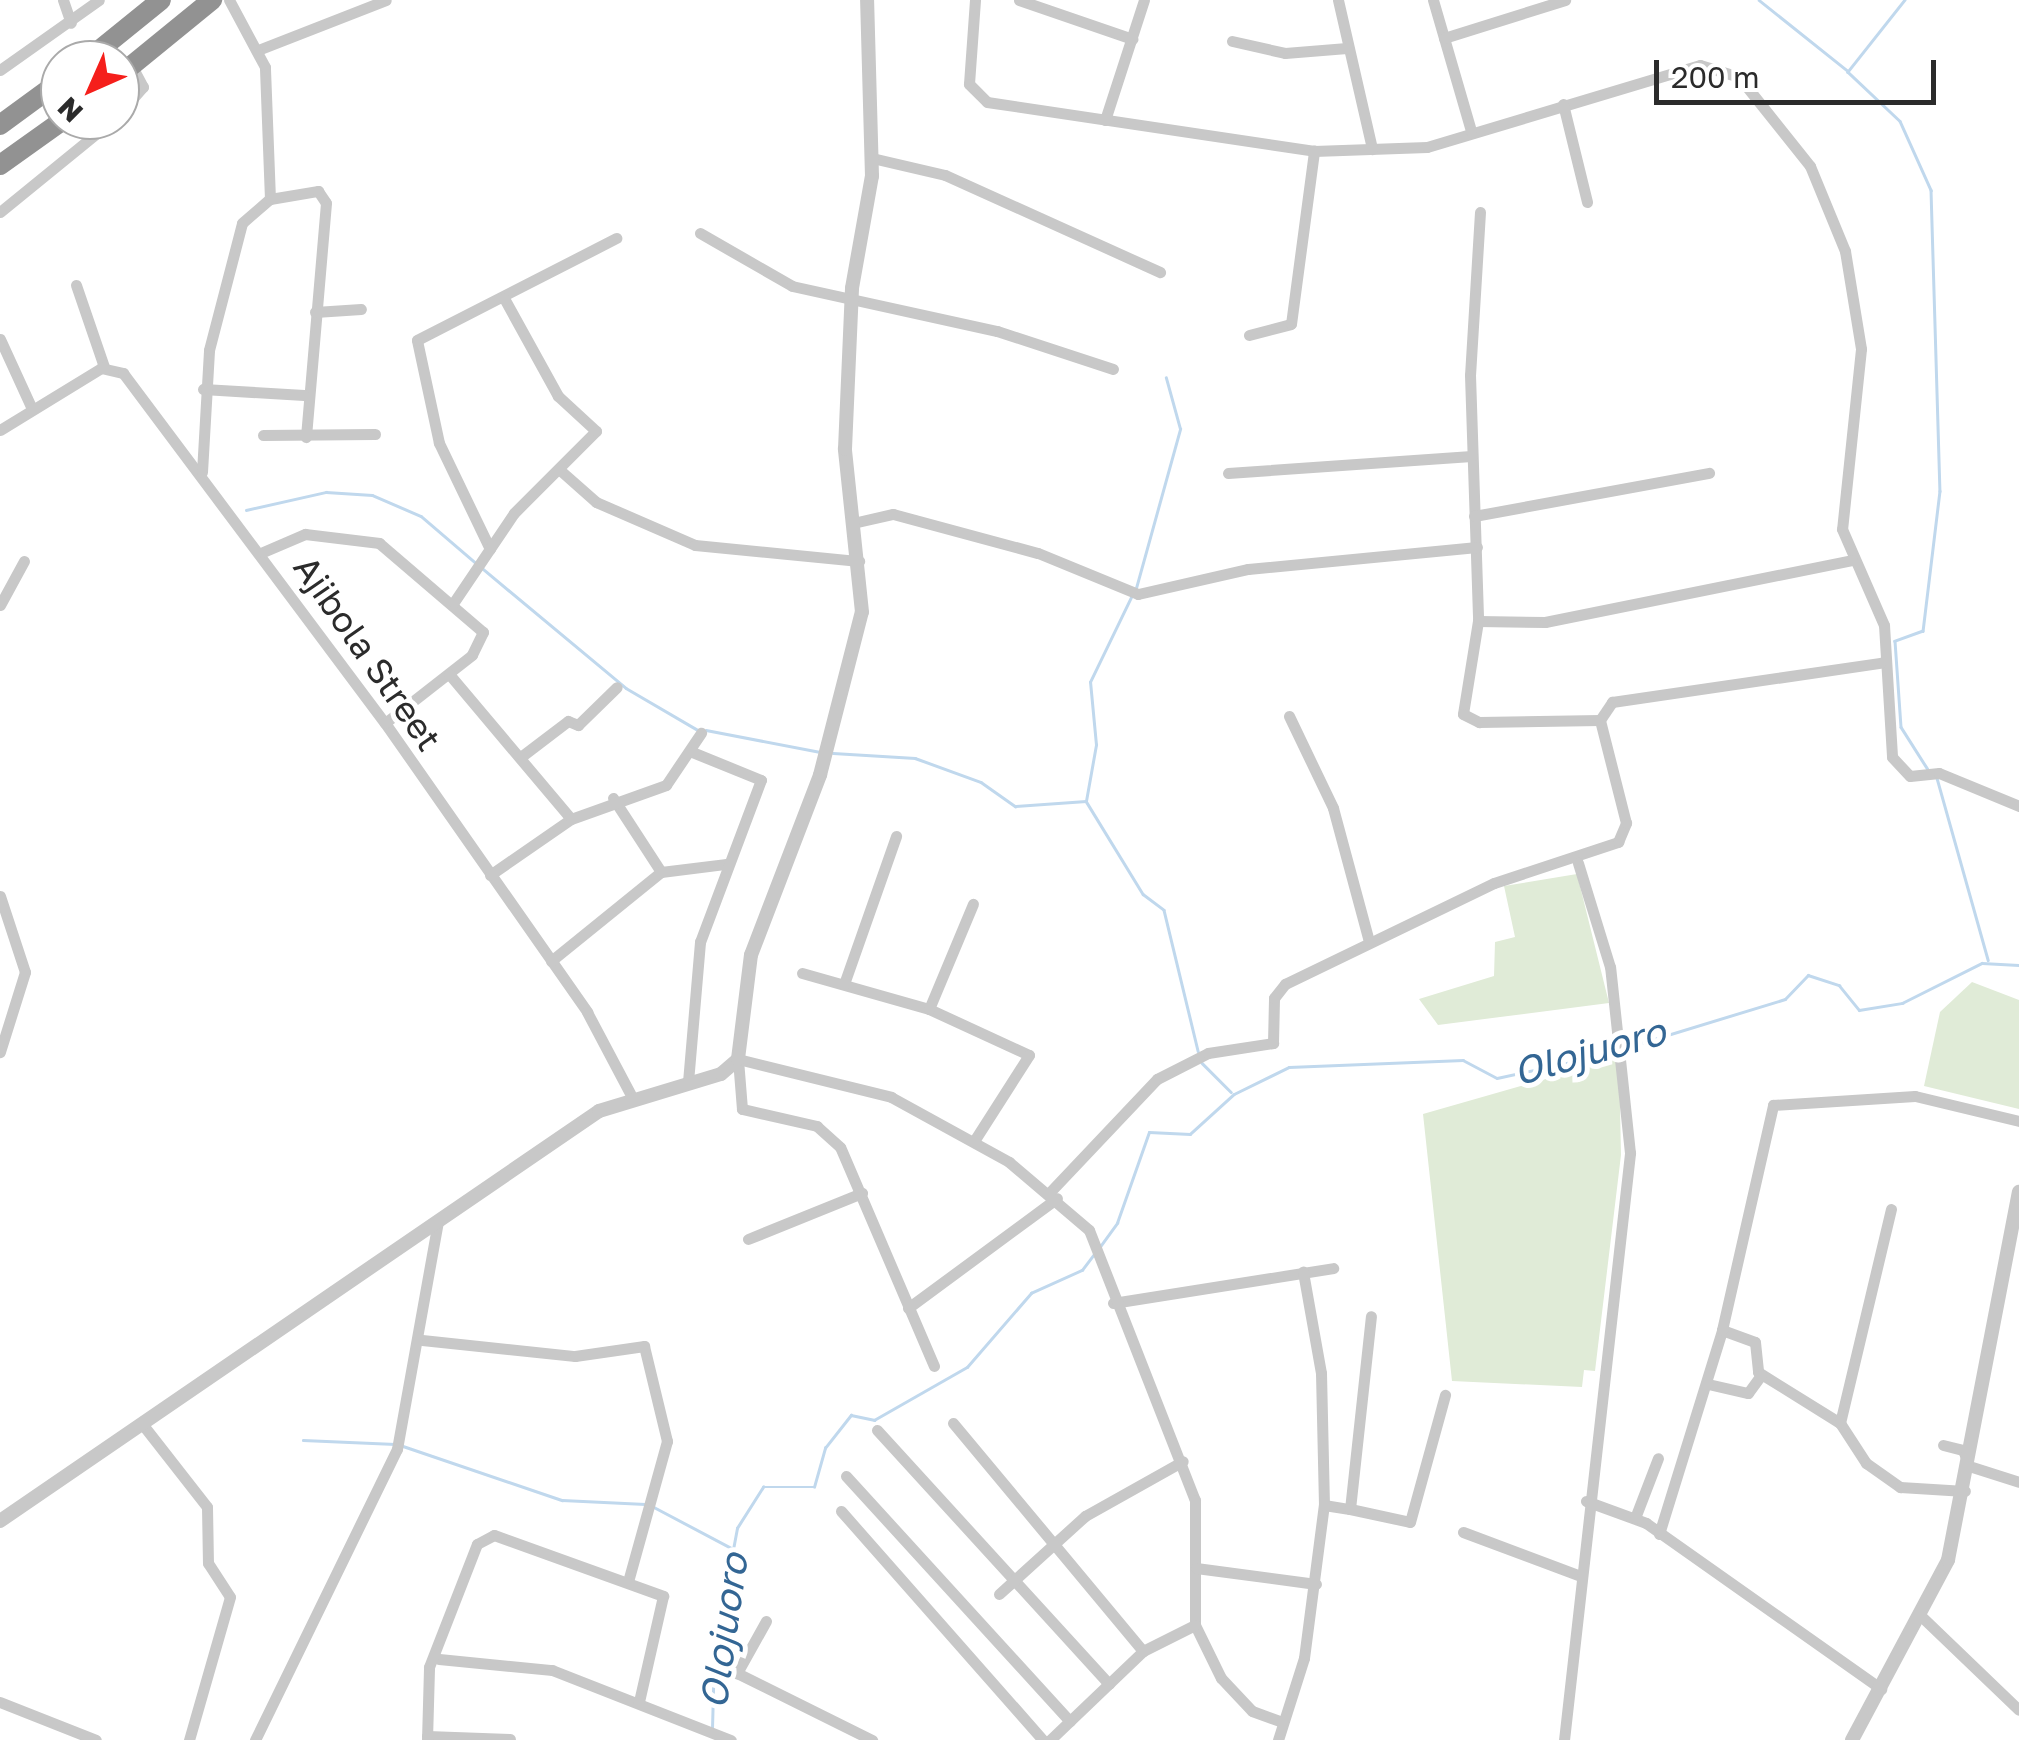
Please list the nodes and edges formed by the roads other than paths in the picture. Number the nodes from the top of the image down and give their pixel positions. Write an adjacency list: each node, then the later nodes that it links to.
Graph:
1 (63, 0): 14 (street)
2 (98, 0): 14 (street)
3 (162, 0): 16 (highway)
4 (212, 0): 21 (highway)
5 (229, 0): 20 (street)
6 (386, 0): 20 (street)
7 (867, 0): 32 (street)
8 (975, 0): 25 (street)
9 (1019, 0): 17 (street)
10 (1144, 0): 17 (street)
11 (1338, 0): 19 (street)
12 (1433, 0): 15 (street)
13 (1565, 0): 15 (street)
14 (71, 23): 22 (street)
15 (1444, 38): 27 (street)
16 (112, 40)
17 (1132, 40): 25 (street)
18 (1232, 41): 19 (street)
19 (1347, 48): 30 (street)
20 (258, 50): 34 (street)
21 (140, 59)
22 (0, 70)
23 (40, 96): 26 (highway)
24 (1563, 104): 27 (street); 35 (street); 68 (street)
25 (1105, 120): 31 (street)
26 (0, 125)
27 (1471, 131): 30 (street)
28 (40, 136): 33 (highway)
29 (88, 140): 36 (street)
30 (1372, 150): 31 (street)
31 (1314, 151): 46 (street)
32 (872, 158): 40 (street); 43 (street)
33 (0, 165)
34 (270, 200): 45 (street); 50 (street)
35 (1587, 202)
36 (0, 212)
37 (1480, 212): 57 (street)
38 (700, 233): 43 (street)
39 (616, 238): 42 (street)
40 (1160, 272)
41 (76, 284): 48 (street)
42 (504, 298): 58 (street); 65 (street)
43 (851, 299): 49 (street); 63 (street)
44 (361, 309): 45 (street)
45 (314, 312): 51 (street)
46 (1249, 335)
47 (0, 339): 52 (street)
48 (104, 366): 52 (street); 59 (street, Ajibola Street)
49 (1113, 369)
50 (203, 388): 51 (street); 59 (street)
51 (304, 395): 56 (street)
52 (32, 408): 53 (street)
53 (0, 430)
54 (263, 434): 56 (street)
55 (375, 434): 56 (street)
56 (306, 437)
57 (1471, 456): 60 (street); 62 (street)
58 (561, 470): 65 (street); 67 (street)
59 (202, 472): 66 (street, Ajibola Street)
60 (1228, 473)
61 (1709, 473): 62 (street)
62 (1474, 516): 64 (street)
63 (854, 523): 64 (street); 67 (street)
64 (1477, 547): 72 (street)
65 (490, 549): 70 (street)
66 (263, 552): 70 (street); 78 (street, Ajibola Street)
67 (860, 560): 98 (street)
68 (1852, 560): 72 (street); 73 (street)
69 (24, 561): 71 (street)
70 (454, 602): 74 (street)
71 (0, 604)
72 (1478, 621): 77 (street)
73 (1880, 663): 77 (street); 83 (street)
74 (449, 674): 78 (street); 81 (street)
75 (617, 687): 81 (street)
76 (1289, 716): 92 (street)
77 (1600, 720): 86 (street)
78 (385, 723): 89 (street, Ajibola Street)
79 (701, 733): 80 (street)
80 (692, 752): 82 (street); 87 (street)
81 (522, 756): 84 (street)
82 (613, 798): 84 (street); 88 (street)
83 (2019, 806)
84 (571, 818): 89 (street)
85 (896, 836): 95 (street)
86 (1578, 863): 92 (street); 131 (street)
87 (725, 864): 88 (street); 99 (street)
88 (661, 872): 93 (street)
89 (490, 875): 93 (street, Ajibola Street)
90 (0, 896): 97 (street)
91 (973, 904): 96 (street)
92 (1369, 941): 105 (street)
93 (551, 961): 100 (street, Ajibola Street)
94 (802, 972): 95 (street)
95 (844, 984): 96 (street)
96 (929, 1009): 102 (street)
97 (0, 1052)
98 (738, 1060): 99 (street); 102 (street); 104 (street)
99 (688, 1082): 100 (street)
100 (631, 1096): 107 (street)
101 (2019, 1121): 114 (street)
102 (974, 1140): 105 (street)
103 (2019, 1192): 127 (street)
104 (862, 1193): 108 (street); 112 (street)
105 (1053, 1195): 111 (street); 112 (street)
106 (1891, 1209): 121 (street)
107 (438, 1222): 115 (street); 122 (street)
108 (748, 1239)
109 (1332, 1268): 110 (street)
110 (1303, 1272): 111 (street); 132 (street)
111 (1113, 1303): 126 (street)
112 (908, 1308): 116 (street)
113 (1370, 1316): 133 (street)
114 (1722, 1330): 117 (street); 118 (street)
115 (422, 1340): 143 (street); 163 (street)
116 (934, 1366)
117 (1761, 1375): 118 (street); 121 (street)
118 (1708, 1384): 138 (street)
119 (1445, 1395): 133 (street)
120 (953, 1423): 139 (street)
121 (1840, 1424): 130 (street)
122 (144, 1425): 136 (street); 162 (street)
123 (877, 1430): 142 (street)
124 (1943, 1445): 127 (street)
125 (1658, 1458): 135 (street)
126 (1182, 1461): 139 (street); 140 (street)
127 (1969, 1466): 129 (street); 130 (street)
128 (846, 1476): 156 (street)
129 (2019, 1482)
130 (1964, 1491): 146 (street)
131 (1586, 1501): 135 (street); 141 (street)
132 (1324, 1505): 133 (street); 144 (street)
133 (1350, 1509)
134 (841, 1511): 165 (street)
135 (1635, 1518): 138 (street)
136 (0, 1522)
137 (1462, 1532): 141 (street)
138 (1659, 1534): 152 (street)
139 (1056, 1539): 142 (street); 149 (street)
140 (1196, 1568): 144 (street); 148 (street)
141 (1578, 1575): 168 (street)
142 (1016, 1576): 145 (street); 151 (street)
143 (628, 1578): 150 (street); 154 (street)
144 (1316, 1584): 157 (street)
145 (999, 1594)
146 (1922, 1617): 152 (street); 155 (street)
147 (766, 1621): 164 (street)
148 (1195, 1625): 149 (street); 157 (street)
149 (1144, 1650): 151 (street)
150 (438, 1660): 154 (street); 159 (street)
151 (1108, 1684): 156 (street)
152 (1881, 1689): 169 (street)
153 (0, 1702): 161 (street)
154 (639, 1702): 158 (street)
155 (2019, 1710)
156 (1070, 1721): 166 (street)
157 (1282, 1722): 167 (street)
158 (728, 1737)
159 (427, 1738): 160 (street)
160 (510, 1739)
161 (96, 1740)
162 (189, 1740)
163 (255, 1740)
164 (872, 1740)
165 (1042, 1740)
166 (1050, 1740)
167 (1278, 1740)
168 (1564, 1740)
169 (1852, 1740)

